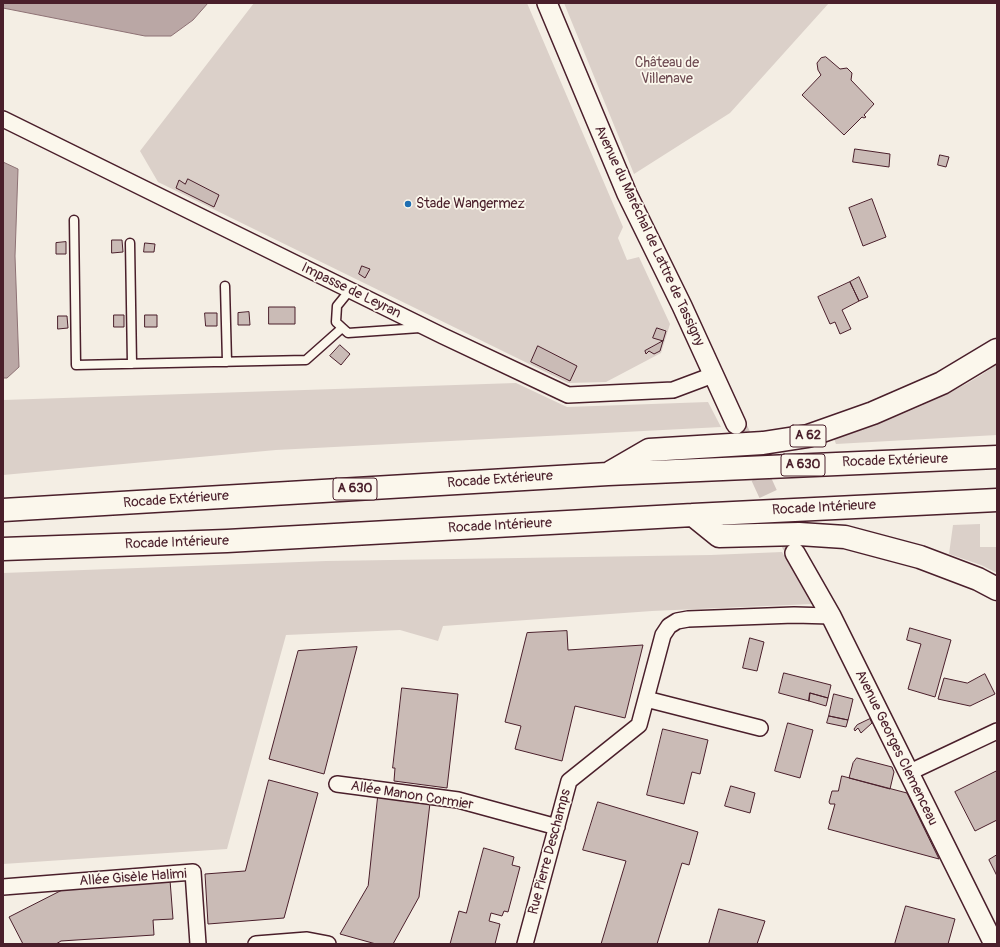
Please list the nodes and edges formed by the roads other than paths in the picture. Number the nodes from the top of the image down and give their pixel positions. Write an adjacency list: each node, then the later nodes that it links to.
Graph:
1 (547, 3): 12 (street, Avenue du Maréchal de Lattre de Tassigny)
2 (3, 119): 6 (street, Impasse de Leyran)
3 (74, 220): 11 (lane)
4 (130, 244): 11 (lane)
5 (225, 286): 10 (lane)
6 (350, 290): 7 (street, Impasse de Leyran); 8 (lane)
7 (425, 327): 8 (lane); 12 (street, Impasse de Leyran)
8 (342, 328): 10 (lane)
9 (997, 350): 15 (highway, A 62)
10 (227, 362): 11 (lane)
11 (132, 364)
12 (713, 375): 13 (street, Avenue du Maréchal de Lattre de Tassigny)
13 (736, 424)
14 (997, 457): 15 (highway, Rocade Extérieure / A 630)
15 (608, 474): 17 (highway, Rocade Extérieure / A 630)
16 (997, 500): 18 (highway, Rocade Intérieure)
17 (3, 510)
18 (693, 515): 19 (highway, Rocade Intérieure); 21 (highway)
19 (3, 549)
20 (795, 553): 22 (street, Avenue Georges Clemenceau)
21 (997, 589)
22 (831, 616): 23 (street, Rue Pierre Deschamps); 26 (street, Avenue Georges Clemenceau)
23 (646, 699): 24 (street); 28 (street, Rue Pierre Deschamps)
24 (760, 728)
25 (997, 731): 26 (street)
26 (908, 773): 34 (street, Avenue Georges Clemenceau)
27 (337, 784): 28 (street, Allée Manon Cormier)
28 (557, 826): 33 (street, Rue Pierre Deschamps)
29 (3, 887): 30 (street, Allée Gisèle Halimi)
30 (198, 944)
31 (256, 944): 32 (street)
32 (328, 944)
33 (526, 944)
34 (994, 944)

